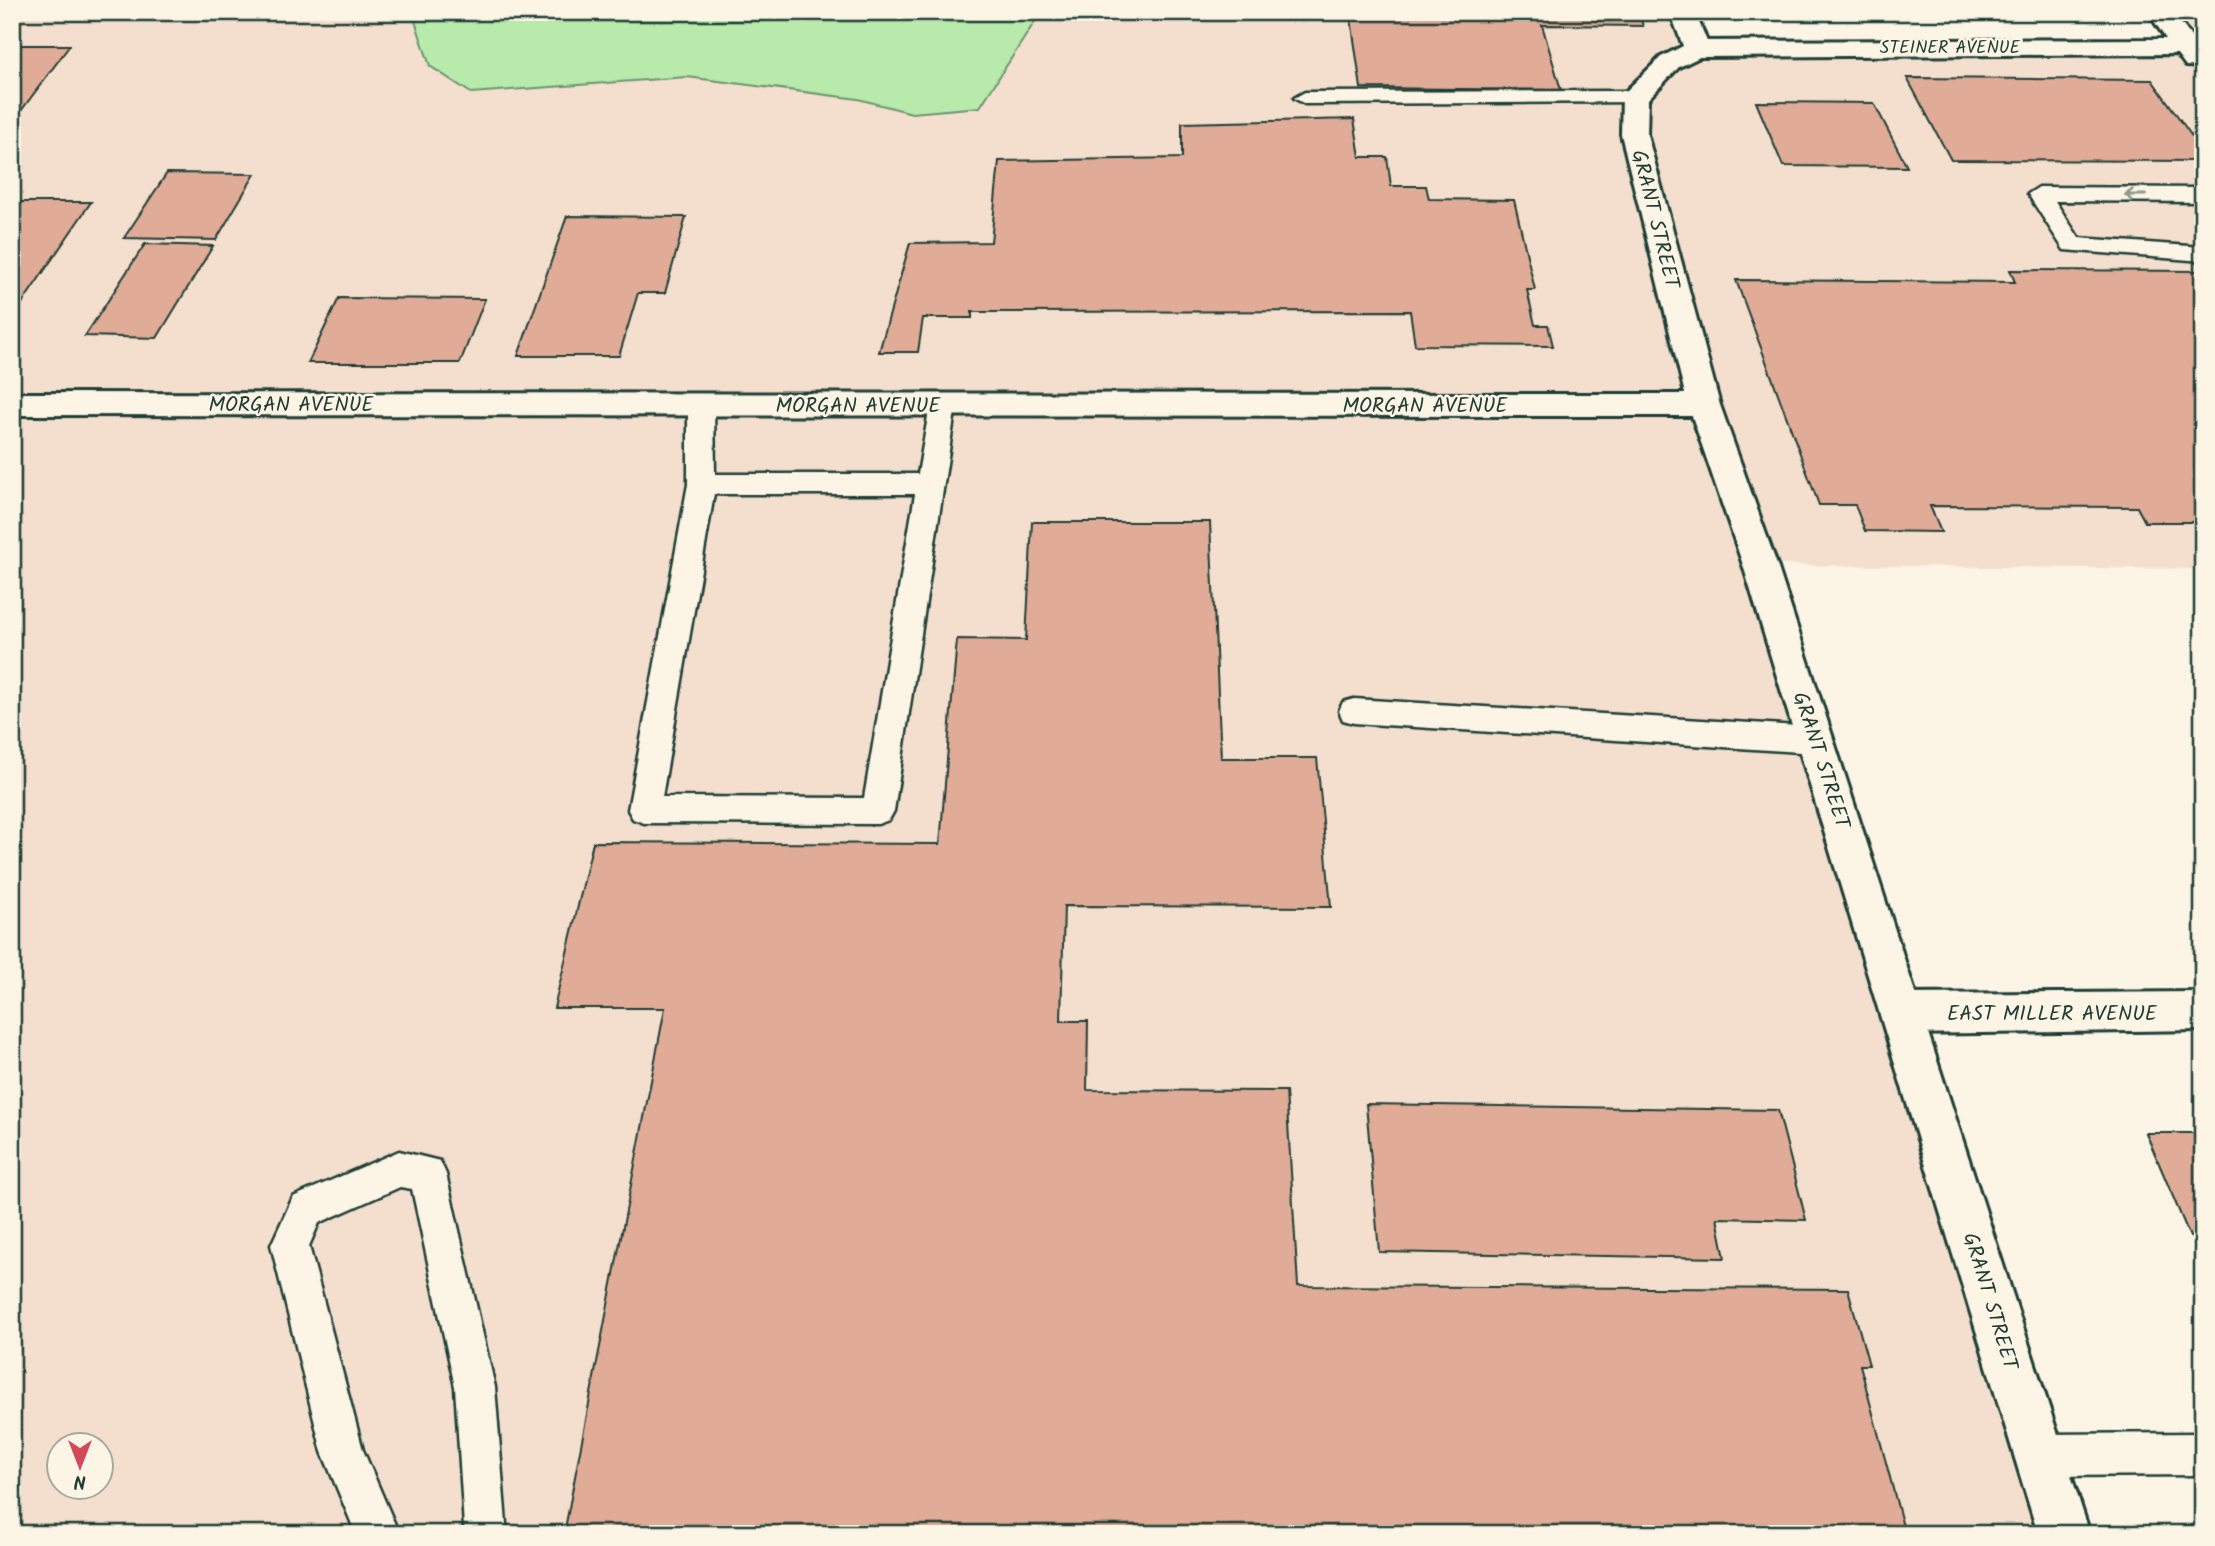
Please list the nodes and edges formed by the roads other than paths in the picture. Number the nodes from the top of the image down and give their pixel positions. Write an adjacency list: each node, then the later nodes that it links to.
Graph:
1 (1682, 12): 4 (street)
2 (2160, 12): 3 (street)
3 (2194, 46): 4 (street, STEINER AVENUE); 5 (street)
4 (1697, 49): 6 (street)
5 (2203, 71)
6 (1635, 97): 7 (lane); 13 (street, GRANT STREET)
7 (1305, 98)
8 (2203, 195): 9 (lane, one-way to 9)
9 (2203, 254)
10 (12, 404): 11 (street, MORGAN AVENUE)
11 (701, 404): 12 (street, MORGAN AVENUE); 14 (lane)
12 (943, 404): 13 (street, MORGAN AVENUE); 15 (lane)
13 (1704, 404): 17 (street, GRANT STREET)
14 (702, 484): 15 (lane); 15 (lane)
15 (930, 484)
16 (1354, 711): 17 (lane)
17 (1815, 740): 19 (street, GRANT STREET)
18 (2203, 1012): 19 (street, EAST MILLER AVENUE)
19 (1902, 1014): 21 (street, GRANT STREET)
20 (2203, 1454): 21 (lane)
21 (2039, 1455): 24 (street, GRANT STREET)
22 (378, 1534): 23 (lane)
23 (489, 1534)
24 (2064, 1534)

